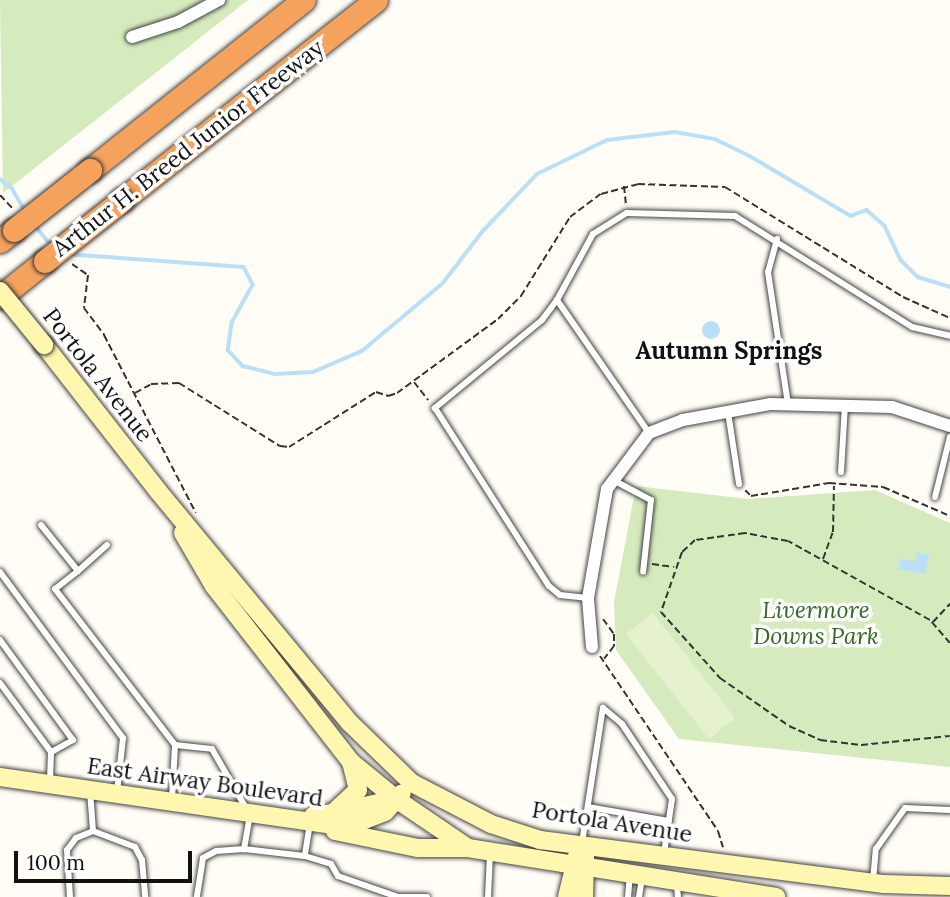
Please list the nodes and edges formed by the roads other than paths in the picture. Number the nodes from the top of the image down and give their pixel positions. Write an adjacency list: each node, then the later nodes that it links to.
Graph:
1 (219, 0): 4 (street)
2 (304, 0): 5 (highway, Arthur H. Breed Junior Freeway, bridge)
3 (376, 0): 8 (highway, Arthur H. Breed Junior Freeway, bridge)
4 (132, 37)
5 (11, 229)
6 (776, 239): 9 (lane); 10 (lane); 12 (lane)
7 (0, 290): 20 (main road, Portola Avenue, bridge)
8 (0, 297)
9 (557, 300): 15 (lane); 27 (lane)
10 (950, 336)
11 (845, 403): 12 (street); 14 (street); 17 (lane)
12 (788, 404): 13 (street)
13 (727, 412): 15 (street); 19 (lane)
14 (950, 426)
15 (649, 433): 18 (street)
16 (950, 437): 21 (lane)
17 (841, 472)
18 (613, 480): 26 (lane); 27 (street)
19 (739, 484)
20 (158, 491): 33 (main road, Portola Avenue); 35 (main road, Portola Avenue)
21 (935, 497)
22 (41, 525): 24 (lane)
23 (107, 545): 24 (lane)
24 (78, 571): 31 (lane)
25 (0, 572): 38 (lane)
26 (643, 572)
27 (588, 598): 29 (street)
28 (0, 640): 32 (lane)
29 (592, 647)
30 (0, 683): 32 (lane)
31 (175, 745): 40 (lane); 44 (lane)
32 (51, 752): 36 (lane)
33 (351, 762): 39 (main road, Portola Avenue); 43 (main road)
34 (0, 777): 36 (main road, East Airway Boulevard)
35 (412, 783): 39 (main road, East Airway Boulevard); 49 (main road, Portola Avenue)
36 (50, 785): 37 (main road, East Airway Boulevard)
37 (90, 790): 38 (main road, East Airway Boulevard); 48 (lane)
38 (117, 794): 40 (main road, East Airway Boulevard)
39 (396, 799): 43 (main road, East Airway Boulevard); 47 (main road, East Airway Boulevard); 50 (main road, Portola Avenue)
40 (171, 803): 44 (main road, East Airway Boulevard)
41 (588, 807): 46 (lane); 46 (lane); 49 (lane)
42 (950, 810): 58 (lane)
43 (333, 813): 45 (main road, East Airway Boulevard)
44 (250, 815): 45 (main road, East Airway Boulevard); 51 (lane)
45 (274, 817): 47 (main road)
46 (669, 821): 54 (lane)
47 (310, 824): 50 (main road); 53 (lane)
48 (93, 831): 62 (lane); 63 (lane)
49 (582, 845): 54 (main road, Portola Avenue); 55 (main road)
50 (468, 848): 52 (main road, Portola Avenue)
51 (244, 849): 53 (lane); 64 (lane)
52 (490, 852): 55 (main road, Portola Avenue); 67 (lane)
53 (305, 856): 65 (lane)
54 (664, 856): 56 (main road, Portola Avenue)
55 (580, 866): 57 (main road, Portola Avenue); 68 (main road); 69 (main road)
56 (764, 869): 58 (main road, Portola Avenue); 61 (lane)
57 (636, 875): 60 (main road, Portola Avenue); 70 (lane); 71 (lane)
58 (873, 883): 59 (main road, Portola Avenue)
59 (950, 886)
60 (678, 890): 61 (main road, Portola Avenue)
61 (758, 896): 72 (main road, Portola Avenue)
62 (70, 897)
63 (145, 897)
64 (197, 897)
65 (400, 897): 66 (lane)
66 (427, 897)
67 (488, 897)
68 (567, 897)
69 (584, 897)
70 (628, 897)
71 (639, 897)
72 (776, 897)

